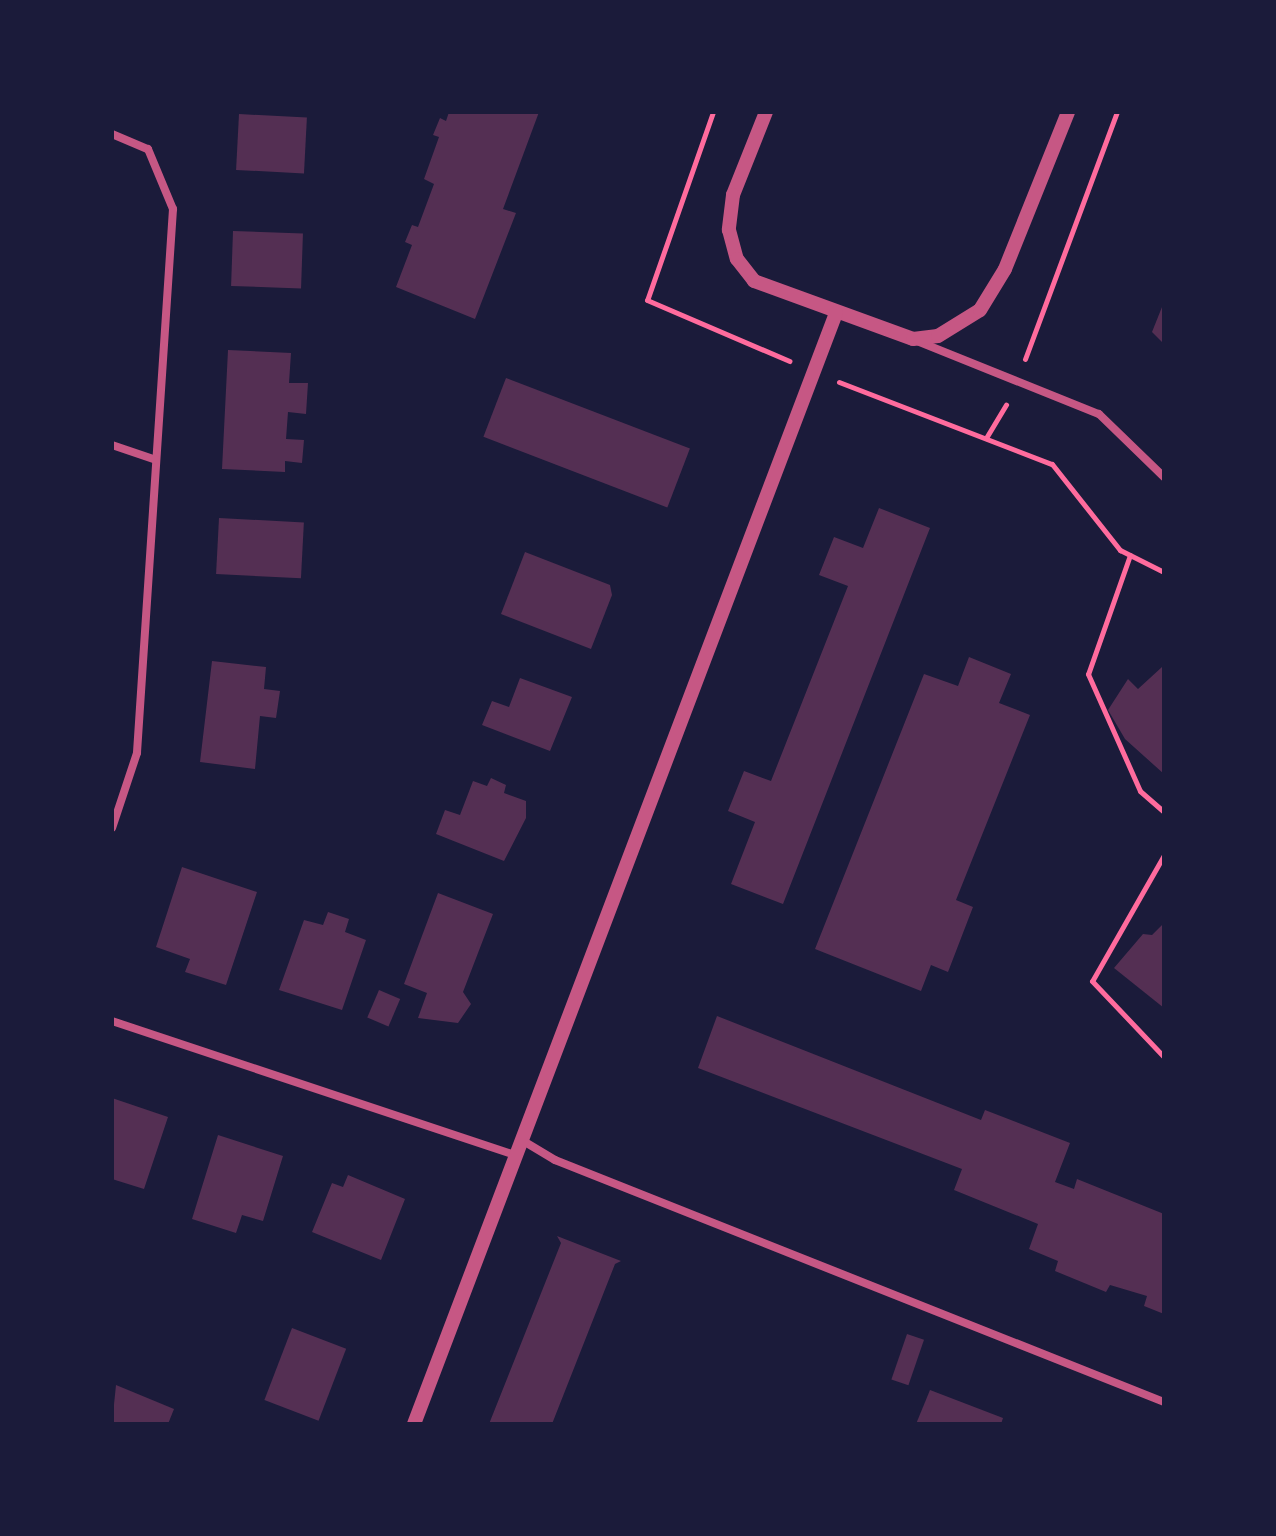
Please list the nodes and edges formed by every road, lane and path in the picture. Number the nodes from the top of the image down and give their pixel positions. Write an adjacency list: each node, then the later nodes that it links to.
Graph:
1 (713, 112): 8 (path)
2 (766, 112): 6 (street)
3 (1068, 112): 7 (street)
4 (1117, 112): 9 (path)
5 (112, 134): 12 (street)
6 (836, 313): 7 (street); 8 (street)
7 (913, 339): 9 (street)
8 (813, 372): 10 (path); 21 (street)
9 (1017, 379): 10 (path); 13 (street)
10 (986, 438): 14 (path)
11 (112, 445): 12 (street)
12 (156, 460): 17 (street)
13 (1164, 477)
14 (1130, 555): 15 (path); 16 (path)
15 (1164, 572)
16 (1164, 812)
17 (112, 828)
18 (1164, 855): 20 (path)
19 (112, 1021): 22 (street)
20 (1164, 1057)
21 (525, 1142): 22 (street); 23 (street)
22 (517, 1156): 24 (street)
23 (1164, 1402)
24 (414, 1424)

